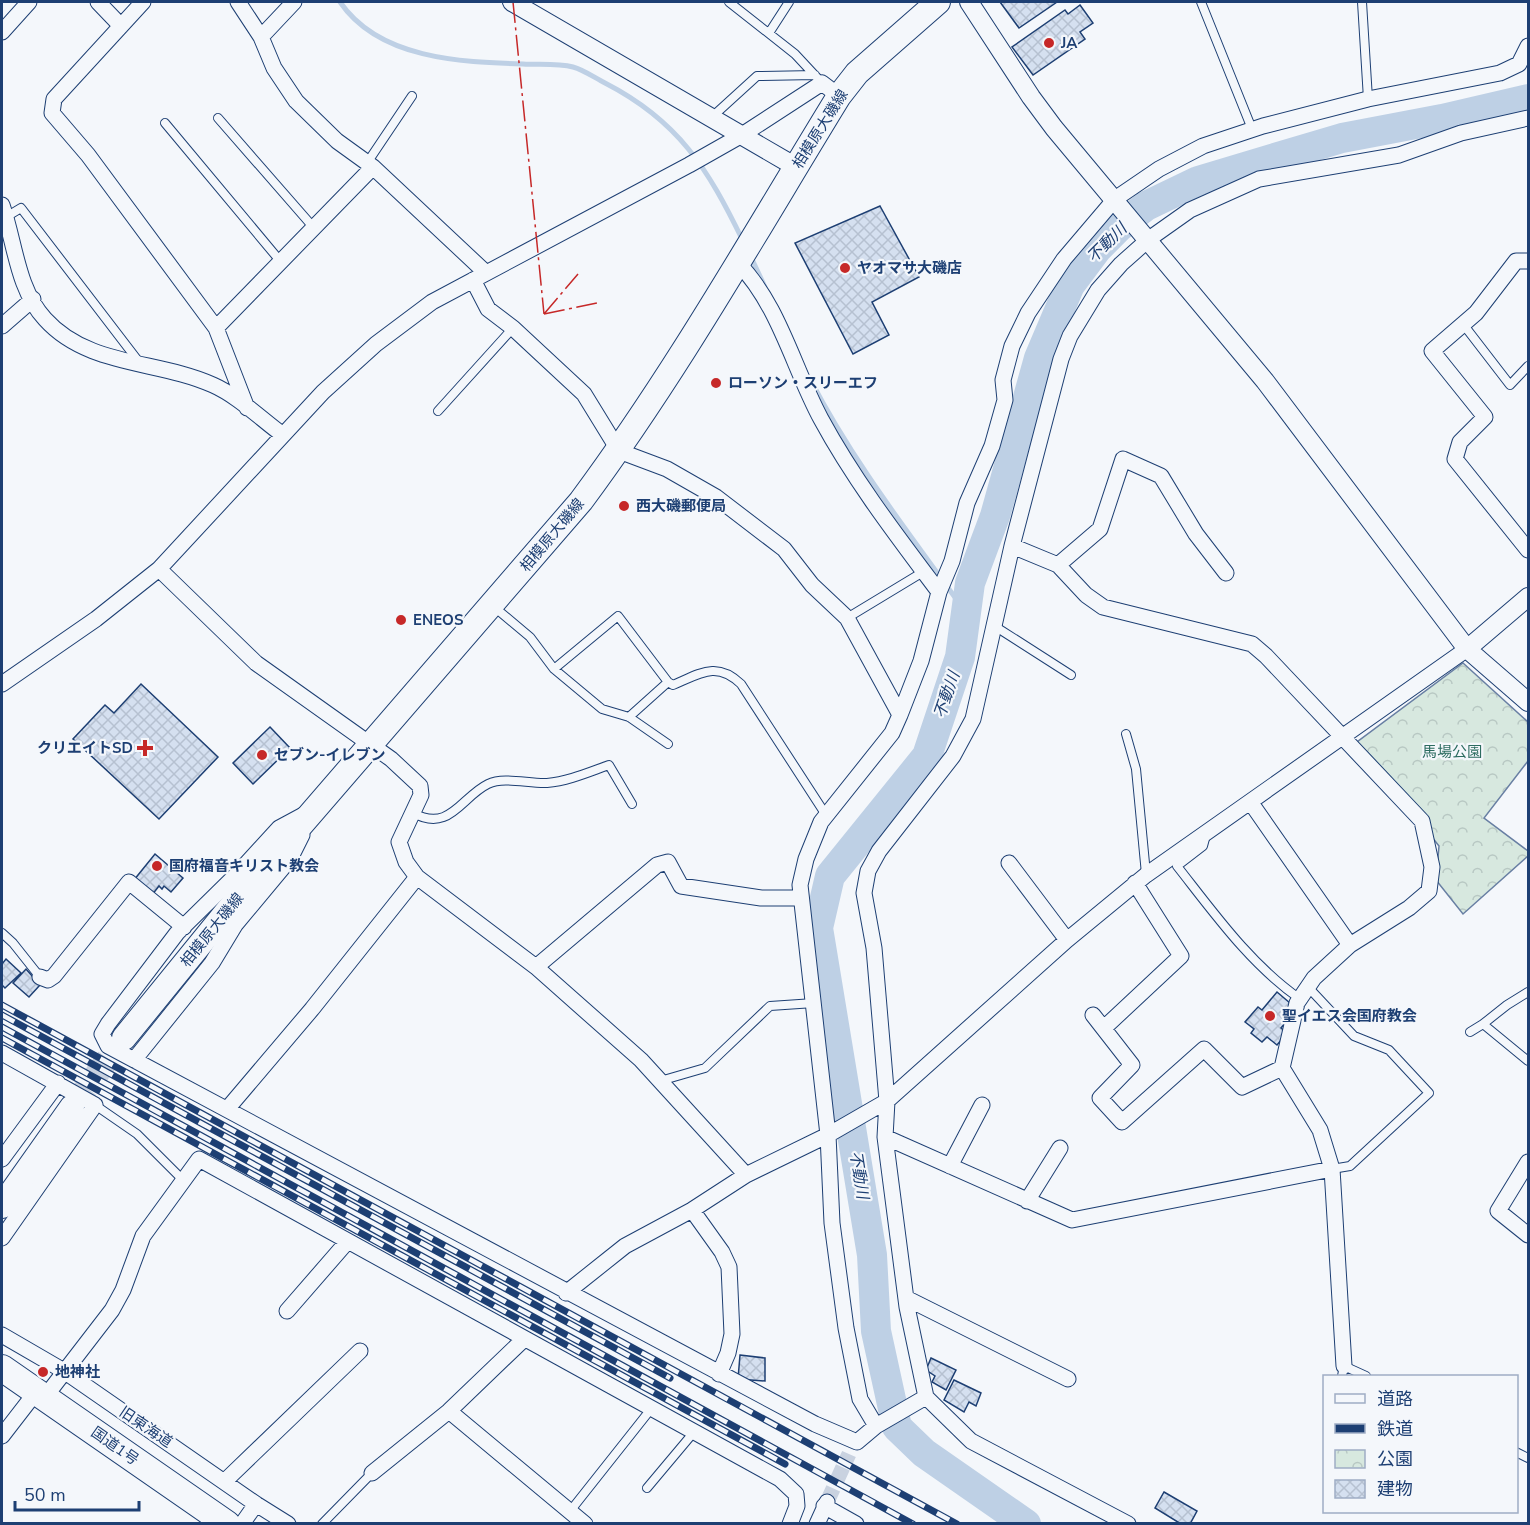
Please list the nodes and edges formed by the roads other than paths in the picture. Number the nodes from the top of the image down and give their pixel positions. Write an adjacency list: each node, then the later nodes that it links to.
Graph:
1 (29, 2): 14 (street)
2 (98, 2): 13 (street)
3 (143, 2): 13 (street)
4 (238, 2): 16 (street)
5 (294, 2): 16 (street)
6 (512, 2): 22 (street)
7 (729, 2): 15 (lane)
8 (789, 2): 15 (lane)
9 (938, 2): 18 (main road, 相模原大磯線)
10 (969, 2): 29 (street)
11 (1200, 2): 25 (lane)
12 (1362, 2): 20 (lane)
13 (121, 26): 40 (street)
14 (2, 32)
15 (769, 33): 18 (lane)
16 (261, 37): 27 (street)
17 (1528, 46): 20 (street)
18 (825, 85): 22 (lane); 26 (street); 28 (main road, 相模原大磯線)
19 (412, 96): 27 (lane)
20 (1368, 99): 25 (street)
21 (218, 118): 31 (lane)
22 (711, 118): 26 (street)
23 (1528, 118): 32 (street)
24 (165, 123): 34 (lane)
25 (1251, 129): 29 (street)
26 (742, 135): 28 (street); 36 (street)
27 (369, 165): 31 (street); 36 (street)
28 (796, 166): 35 (main road, 相模原大磯線)
29 (1117, 201): 32 (street); 54 (street)
30 (4, 211): 37 (street); 42 (lane)
31 (314, 228): 34 (street)
32 (1145, 234): 48 (street); 59 (street)
33 (1528, 261): 38 (street)
34 (280, 262): 40 (street)
35 (738, 263): 47 (main road, 相模原大磯線); 52 (street)
36 (479, 276): 41 (street); 46 (street)
37 (33, 299): 39 (street); 42 (street)
38 (1463, 324): 43 (lane); 49 (street)
39 (2, 326)
40 (216, 328): 44 (street)
41 (513, 328): 45 (lane); 47 (street)
42 (141, 364): 44 (street)
43 (1528, 366)
44 (247, 408): 46 (street)
45 (438, 411)
46 (283, 435): 51 (street)
47 (618, 451): 56 (main road, 相模原大磯線); 57 (street)
48 (1012, 546): 50 (street); 58 (street)
49 (1528, 550)
50 (1058, 565): 53 (street); 68 (street)
51 (159, 569): 63 (street); 69 (street)
52 (923, 572): 54 (street); 57 (lane)
53 (1226, 573)
54 (939, 592): 65 (street)
55 (1528, 597): 59 (street)
56 (492, 605): 60 (lane); 69 (main road, 相模原大磯線)
57 (847, 618): 65 (street)
58 (996, 627): 61 (lane); 101 (street)
59 (1467, 649): 64 (street); 68 (street)
60 (554, 669): 62 (lane); 66 (lane)
61 (1071, 675)
62 (668, 682): 66 (lane); 75 (lane)
63 (2, 684)
64 (1528, 702)
65 (900, 715): 75 (street)
66 (629, 717): 70 (lane)
67 (1126, 734): 79 (lane)
68 (1341, 738): 71 (street); 84 (street)
69 (370, 744): 73 (main road, 相模原大磯線); 74 (street)
70 (668, 744)
71 (1251, 803): 76 (street); 84 (street)
72 (632, 804): 74 (lane)
73 (315, 808): 81 (street); 94 (main road, 相模原大磯線); 96 (street)
74 (413, 813): 78 (street)
75 (827, 816): 80 (street)
76 (1207, 833): 79 (street); 88 (lane)
77 (1009, 863): 83 (street)
78 (417, 877): 85 (street); 104 (street)
79 (1140, 879): 83 (street); 92 (street)
80 (801, 898): 85 (street); 89 (street)
81 (184, 927): 86 (street); 96 (street)
82 (2, 933): 86 (lane)
83 (1067, 940): 101 (street)
84 (1350, 945): 88 (street)
85 (536, 967): 99 (street)
86 (40, 977)
87 (1528, 992): 91 (lane)
88 (1304, 993): 98 (street); 111 (lane)
89 (814, 1003): 99 (lane); 105 (street)
90 (1093, 1015): 92 (street)
91 (1484, 1024): 93 (lane); 97 (lane)
92 (1104, 1028): 98 (street)
93 (1470, 1032)
94 (124, 1038)
95 (2, 1053): 100 (street)
96 (134, 1060): 104 (street)
97 (1528, 1060)
98 (1282, 1068): 111 (street)
99 (660, 1081): 112 (street)
100 (58, 1083): 103 (street); 108 (street)
101 (887, 1101): 105 (street); 106 (street)
102 (982, 1105): 110 (street)
103 (84, 1106): 113 (lane); 115 (main road); 118 (street)
104 (228, 1107): 120 (street)
105 (828, 1135): 112 (street); 136 (street)
106 (885, 1137): 110 (street); 121 (street)
107 (1060, 1148): 114 (street)
108 (2, 1159)
109 (1528, 1162): 117 (street)
110 (950, 1166): 114 (street)
111 (1332, 1169): 114 (street); 128 (street)
112 (746, 1175): 116 (street)
113 (184, 1181): 119 (street); 127 (street)
114 (1027, 1202)
115 (2, 1206)
116 (692, 1210): 120 (street); 129 (street)
117 (1528, 1235)
118 (2, 1238)
119 (347, 1242): 122 (street); 124 (street)
120 (566, 1293): 129 (street)
121 (906, 1298): 131 (street); 133 (street)
122 (287, 1311)
123 (2, 1335): 127 (street, 旧東海道)
124 (523, 1340): 134 (street); 135 (street)
125 (360, 1351): 140 (street)
126 (2, 1368): 132 (highway, 国道1号)
127 (64, 1371): 132 (street); 140 (street, 旧東海道)
128 (1343, 1371): 130 (lane)
129 (719, 1374): 136 (street)
130 (1358, 1375)
131 (1068, 1379)
132 (40, 1394): 138 (street); 144 (highway, 国道1号)
133 (926, 1397): 136 (street); 152 (street)
134 (651, 1409): 137 (street); 143 (lane)
135 (449, 1411): 139 (street); 143 (street)
136 (876, 1426)
137 (694, 1432): 141 (lane); 149 (street)
138 (2, 1436)
139 (372, 1473): 147 (lane)
140 (225, 1481): 142 (street, 旧東海道)
141 (647, 1488)
142 (256, 1504): 145 (street); 146 (street, 旧東海道)
143 (571, 1510): 148 (street)
144 (227, 1524)
145 (242, 1524)
146 (288, 1524)
147 (322, 1524)
148 (585, 1524)
149 (790, 1524)
150 (817, 1524): 151 (street)
151 (856, 1524)
152 (1128, 1524)

